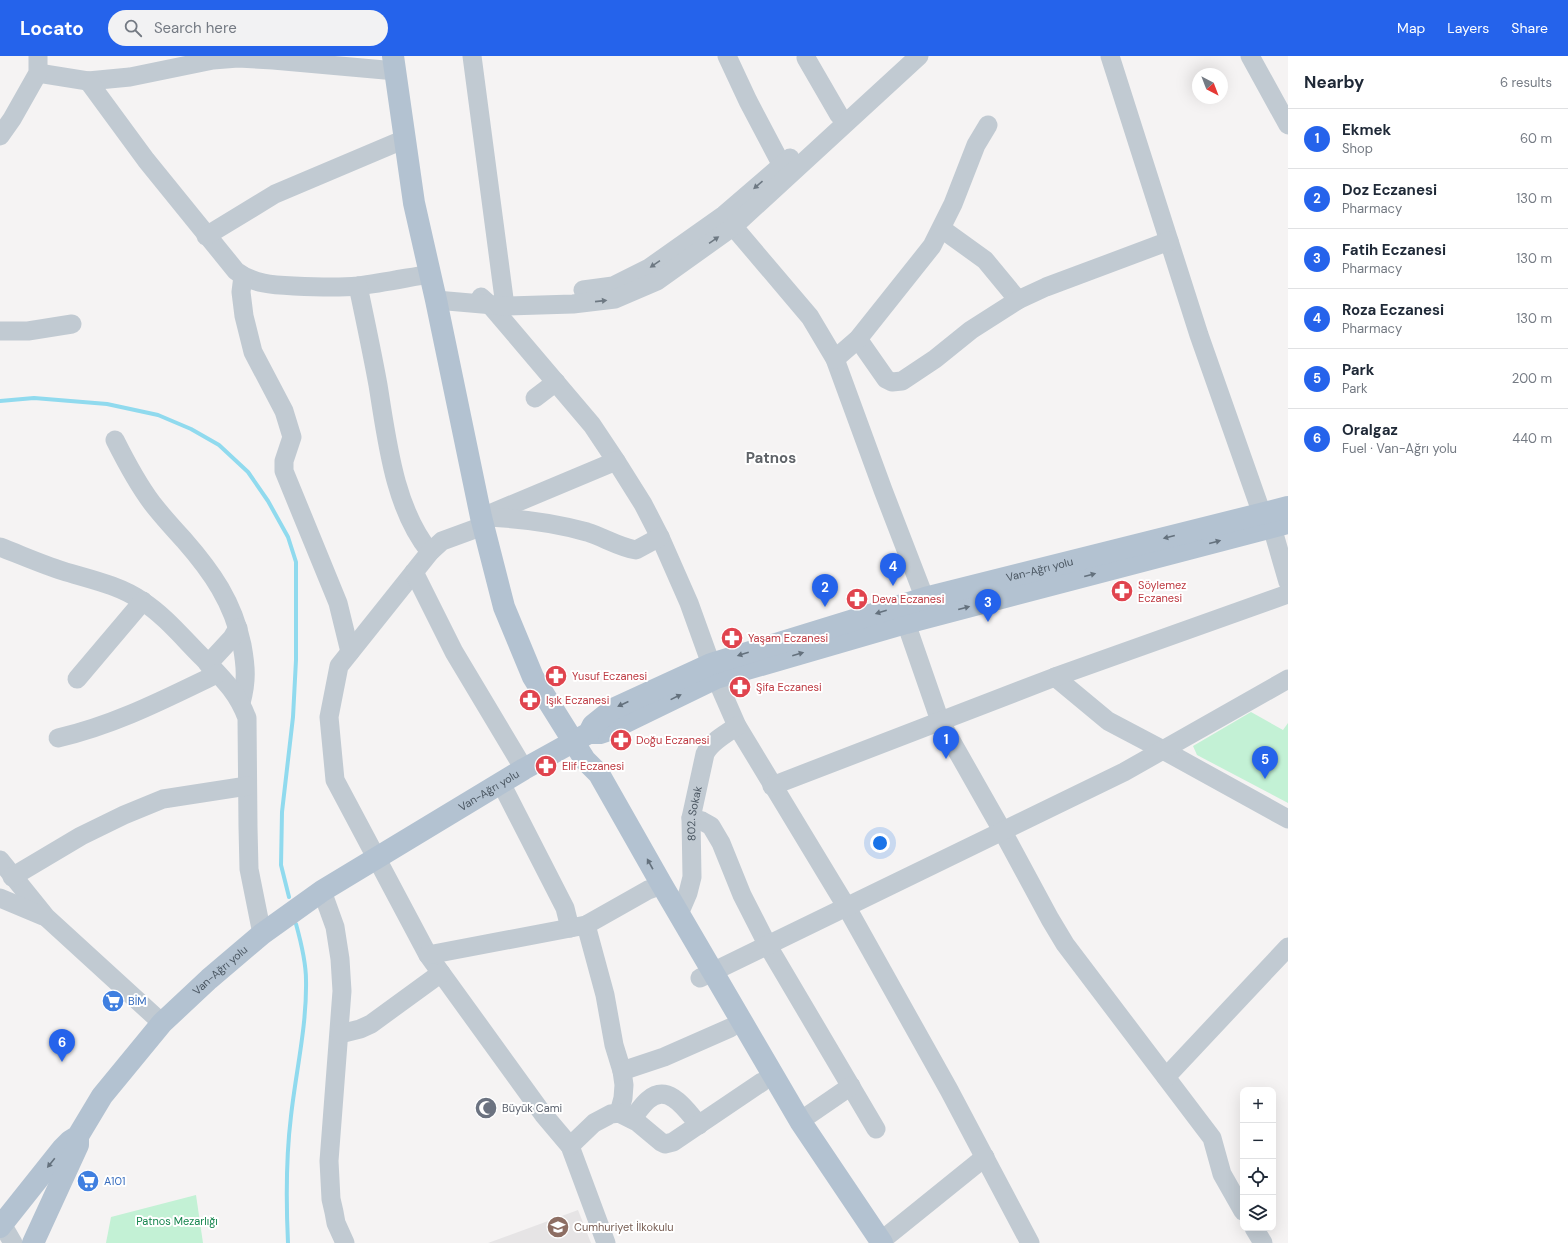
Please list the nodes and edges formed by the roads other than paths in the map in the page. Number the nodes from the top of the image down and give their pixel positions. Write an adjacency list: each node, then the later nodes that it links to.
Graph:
1 (472, 56): 27 (street)
2 (727, 56): 17 (street)
3 (902, 56): 12 (street)
4 (919, 56): 17 (street)
5 (1110, 56): 21 (street)
6 (1250, 56): 11 (street)
7 (806, 58): 12 (street)
8 (395, 63): 10 (street); 16 (main road)
9 (38, 64): 10 (street); 15 (street)
10 (88, 81): 20 (street)
11 (1283, 104): 14 (street)
12 (838, 115): 17 (street)
13 (988, 125): 19 (street)
14 (1288, 125)
15 (0, 136)
16 (405, 139): 20 (street); 22 (main road)
17 (785, 170): 18 (street)
18 (729, 221): 27 (street); 31 (street)
19 (942, 229): 26 (street); 30 (street)
20 (206, 236): 23 (street)
21 (1169, 241): 26 (street); 37 (street)
22 (430, 274): 24 (street); 25 (main road)
23 (243, 276): 24 (street); 49 (street)
24 (358, 286): 41 (street)
25 (436, 300): 27 (street); 38 (main road)
26 (1018, 300): 30 (street)
27 (495, 301): 32 (street)
28 (72, 324): 29 (street)
29 (0, 331)
30 (858, 339): 31 (street)
31 (835, 359): 46 (street)
32 (556, 382): 33 (street); 35 (street)
33 (535, 398)
34 (115, 440): 48 (street)
35 (616, 461): 38 (street); 39 (street)
36 (1288, 507): 37 (main road, Van-Ağrı yolu)
37 (1274, 521): 43 (street); 46 (main road, Van-Ağrı yolu)
38 (482, 522): 39 (street); 41 (street); 58 (main road)
39 (660, 537): 51 (street)
40 (0, 547): 45 (street)
41 (430, 552): 42 (street)
42 (414, 572): 49 (street); 61 (street)
43 (1288, 582)
44 (1288, 594): 52 (street)
45 (143, 601): 50 (street); 53 (street)
46 (928, 607): 47 (main road); 51 (main road, Van-Ağrı yolu, one-way to 51)
47 (906, 623): 51 (main road, one-way to 47); 56 (street)
48 (238, 628): 50 (street); 55 (street)
49 (350, 652): 68 (street)
50 (212, 669): 55 (street); 59 (street)
51 (713, 671): 57 (street); 58 (main road, Van-Ağrı yolu)
52 (1055, 677): 56 (street); 60 (street)
53 (77, 679)
54 (1288, 679): 60 (street)
55 (241, 702): 63 (street)
56 (940, 721): 64 (street); 67 (street)
57 (737, 726): 64 (street); 65 (street, 802. Sokak)
58 (581, 737): 61 (main road, Van-Ağrı yolu); 71 (main road)
59 (58, 738)
60 (1163, 750): 66 (street); 67 (street)
61 (524, 769): 62 (main road, Van-Ağrı yolu)
62 (501, 783): 68 (main road, Van-Ağrı yolu); 77 (street)
63 (247, 786): 70 (street); 78 (street)
64 (772, 786): 74 (street)
65 (691, 818): 75 (street, 802. Sokak); 79 (street)
66 (1288, 820)
67 (1003, 832): 74 (street); 88 (street)
68 (376, 857): 72 (main road, Van-Ağrı yolu); 81 (street)
69 (0, 860): 70 (street)
70 (12, 877): 76 (street)
71 (655, 887): 75 (main road); 77 (street); 83 (main road)
72 (322, 891): 78 (main road, Van-Ağrı yolu); 86 (street)
73 (0, 898): 76 (street)
74 (846, 906): 79 (street); 97 (street)
75 (679, 914): 83 (main road)
76 (46, 917): 84 (street)
77 (578, 926): 81 (street); 87 (street)
78 (262, 934): 84 (main road, Van-Ağrı yolu)
79 (768, 946): 83 (street); 90 (street)
80 (1288, 947): 88 (street)
81 (428, 955): 82 (street)
82 (441, 973): 86 (street); 96 (street)
83 (706, 975): 85 (main road); 92 (main road)
84 (162, 1023): 95 (main road, Van-Ağrı yolu)
85 (730, 1028): 87 (street); 89 (main road)
86 (340, 1034): 104 (street)
87 (622, 1071): 91 (street)
88 (1166, 1077): 98 (street)
89 (762, 1082): 93 (street); 101 (main road)
90 (851, 1086): 92 (street); 94 (street)
91 (625, 1116): 93 (street); 93 (street); 96 (street)
92 (800, 1121): 101 (main road)
93 (699, 1125)
94 (876, 1129)
95 (78, 1136): 99 (main road, Van-Ağrı yolu, one-way to 99); 103 (main road)
96 (570, 1146): 105 (street)
97 (985, 1157): 101 (street); 106 (street)
98 (1240, 1206)
99 (1, 1226): 102 (street)
100 (1256, 1231): 107 (street)
101 (877, 1242)
102 (13, 1243)
103 (32, 1243)
104 (345, 1243)
105 (606, 1243)
106 (1030, 1243)
107 (1263, 1243)

